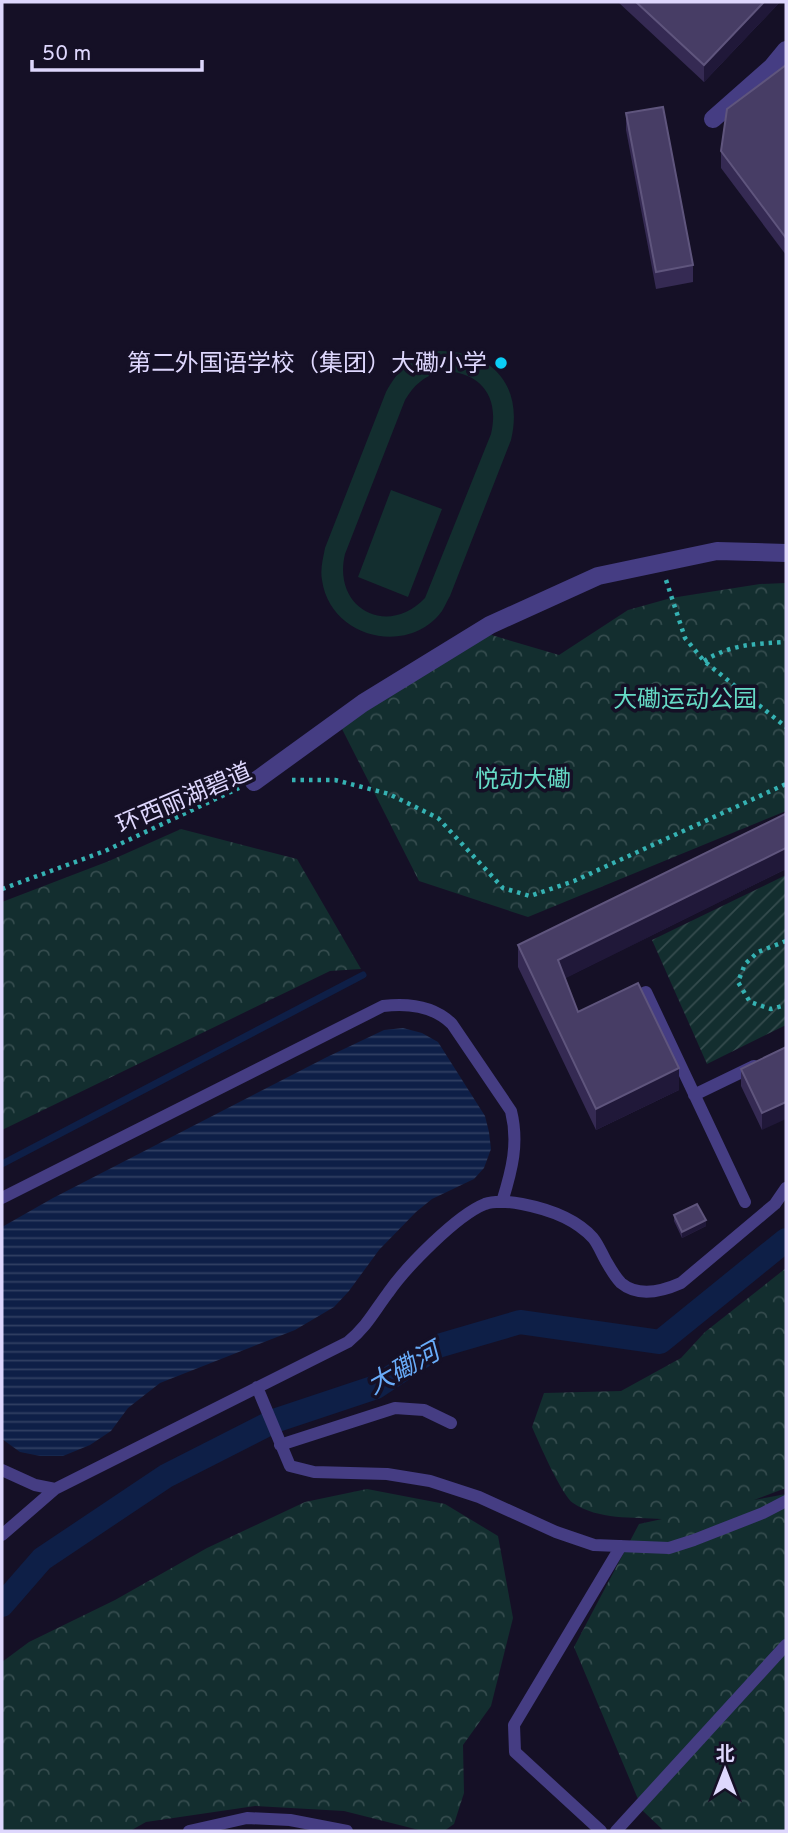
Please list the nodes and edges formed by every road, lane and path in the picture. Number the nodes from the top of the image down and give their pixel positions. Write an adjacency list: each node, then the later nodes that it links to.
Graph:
1 (786, 50): 2 (street)
2 (713, 119)
3 (786, 553): 4 (street)
4 (661, 562): 6 (path); 8 (street)
5 (786, 642): 6 (path)
6 (704, 661): 7 (path)
7 (786, 727)
8 (254, 782): 9 (path, 环西丽湖碧道); 10 (path, 环西丽湖碧道)
9 (786, 784)
10 (2, 889)
11 (786, 941): 13 (path)
12 (621, 1002): 15 (lane)
13 (786, 1005)
14 (763, 1062): 15 (lane)
15 (694, 1095): 19 (lane)
16 (786, 1188): 18 (lane)
17 (2, 1198): 18 (lane)
18 (502, 1202): 20 (lane)
19 (745, 1202)
20 (257, 1387): 22 (lane); 24 (lane)
21 (451, 1423): 22 (lane)
22 (280, 1445): 27 (lane)
23 (2, 1470): 24 (lane)
24 (55, 1489): 26 (lane)
25 (786, 1501): 27 (lane)
26 (2, 1535)
27 (621, 1546): 31 (lane)
28 (786, 1645): 32 (lane)
29 (189, 1831): 30 (lane)
30 (347, 1831)
31 (601, 1831)
32 (616, 1831)

